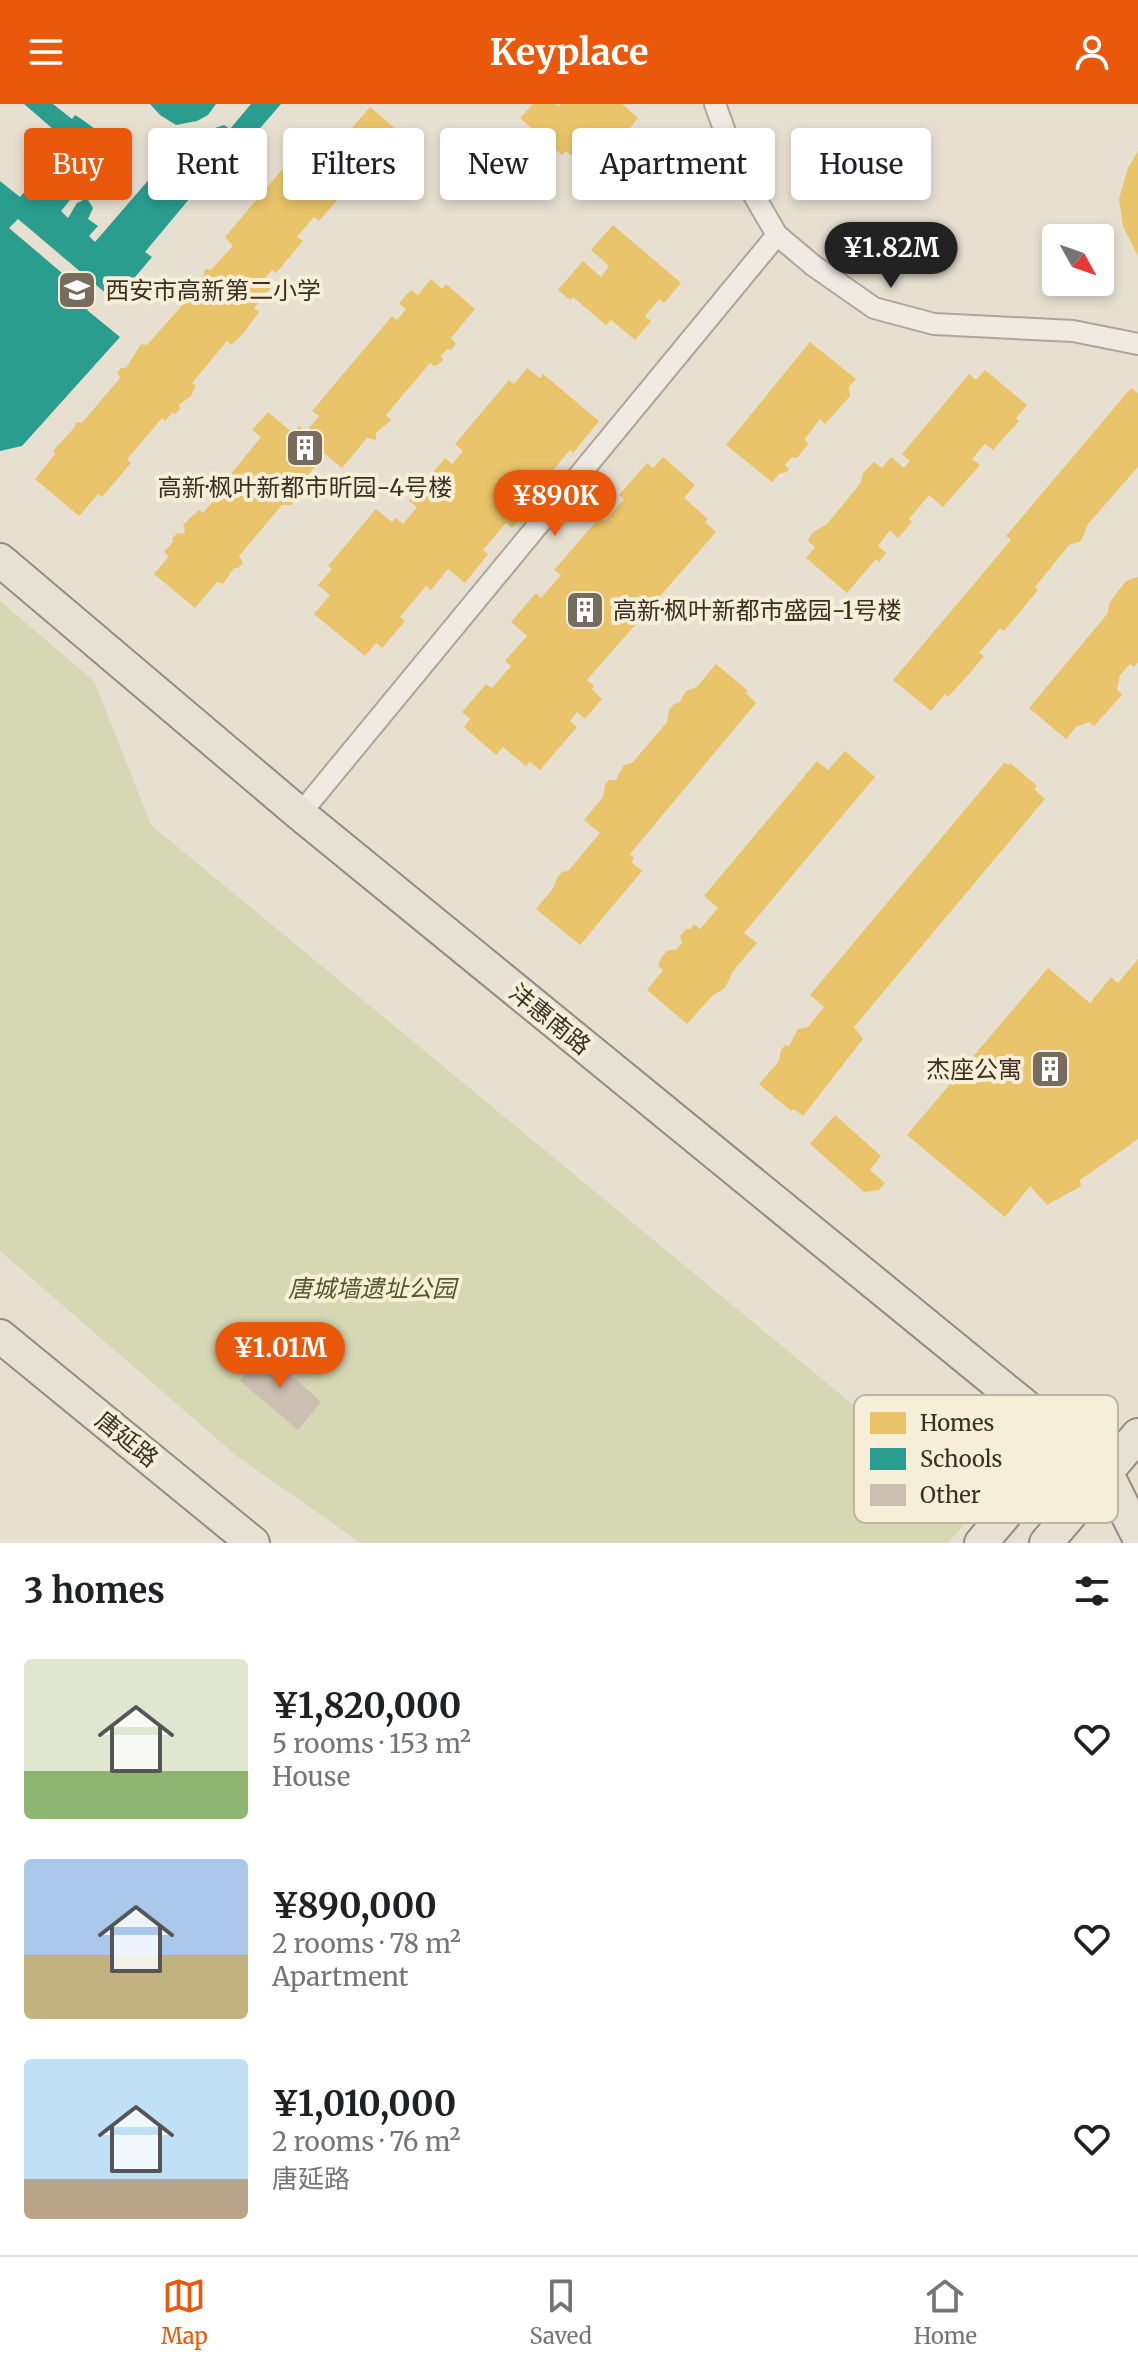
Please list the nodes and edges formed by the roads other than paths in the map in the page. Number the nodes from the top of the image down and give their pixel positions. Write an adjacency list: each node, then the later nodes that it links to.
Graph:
1 (715, 104): 2 (street)
2 (777, 235): 3 (street); 5 (street)
3 (1138, 344)
4 (0, 560): 5 (main road, 沣惠南路)
5 (300, 814): 7 (main road, 沣惠南路)
6 (0, 1336): 16 (main road, 唐延路)
7 (1011, 1395)
8 (1138, 1435): 9 (main road)
9 (1118, 1458)
10 (1118, 1478): 11 (main road, 沣惠南路)
11 (1138, 1489)
12 (1118, 1496): 15 (main road, 沣惠南路)
13 (998, 1523): 17 (main road)
14 (1063, 1523): 18 (main road)
15 (1138, 1536)
16 (253, 1543)
17 (981, 1543)
18 (1046, 1543)

